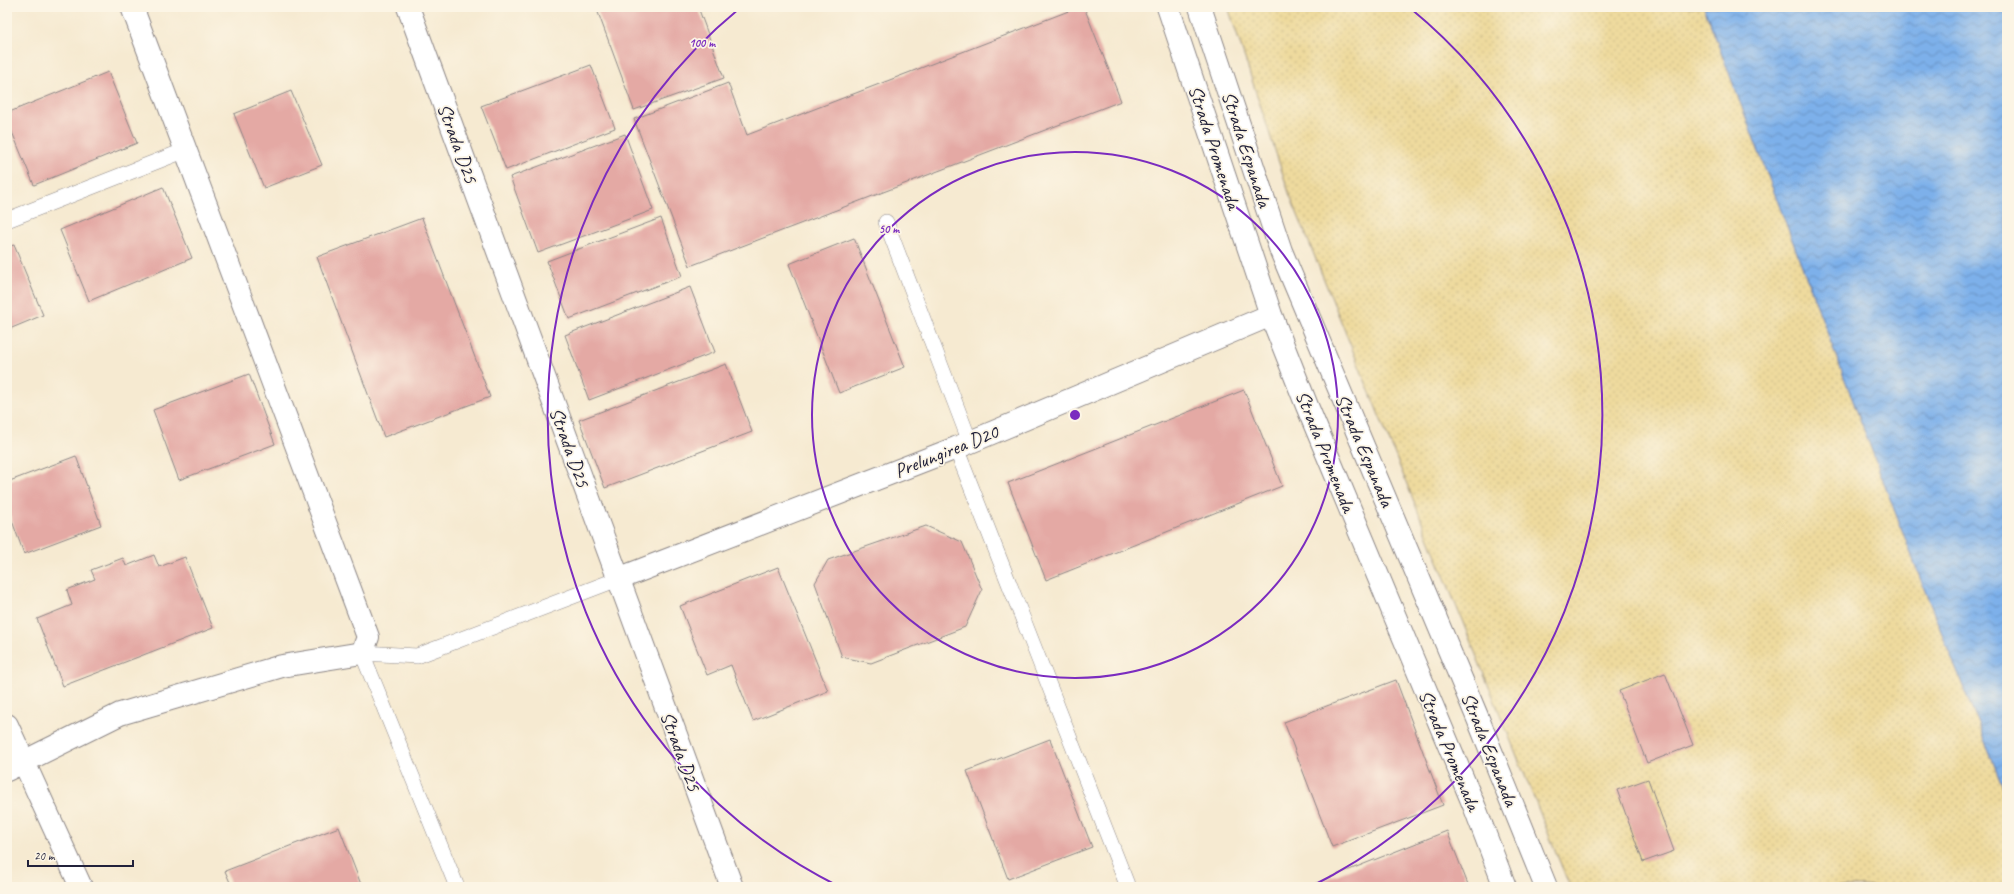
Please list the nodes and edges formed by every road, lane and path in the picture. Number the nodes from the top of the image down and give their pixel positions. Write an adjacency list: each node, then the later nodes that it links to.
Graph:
1 (132, 7): 5 (street)
2 (408, 7): 10 (street, Strada D25)
3 (1168, 7): 8 (street, Strada Promenada)
4 (1200, 7): 19 (street, Strada Espanada)
5 (186, 150): 6 (lane); 11 (street)
6 (7, 220)
7 (886, 222): 9 (lane)
8 (1271, 315): 9 (street, Prelungirea D20); 18 (street, Strada Promenada)
9 (963, 445): 10 (street, Prelungirea D20); 17 (lane)
10 (618, 579): 11 (lane); 16 (street, Strada D25)
11 (362, 653): 13 (street); 15 (lane)
12 (7, 725): 13 (street)
13 (15, 765): 14 (street)
14 (80, 887)
15 (457, 887)
16 (732, 887)
17 (1128, 887)
18 (1505, 887)
19 (1546, 887)

